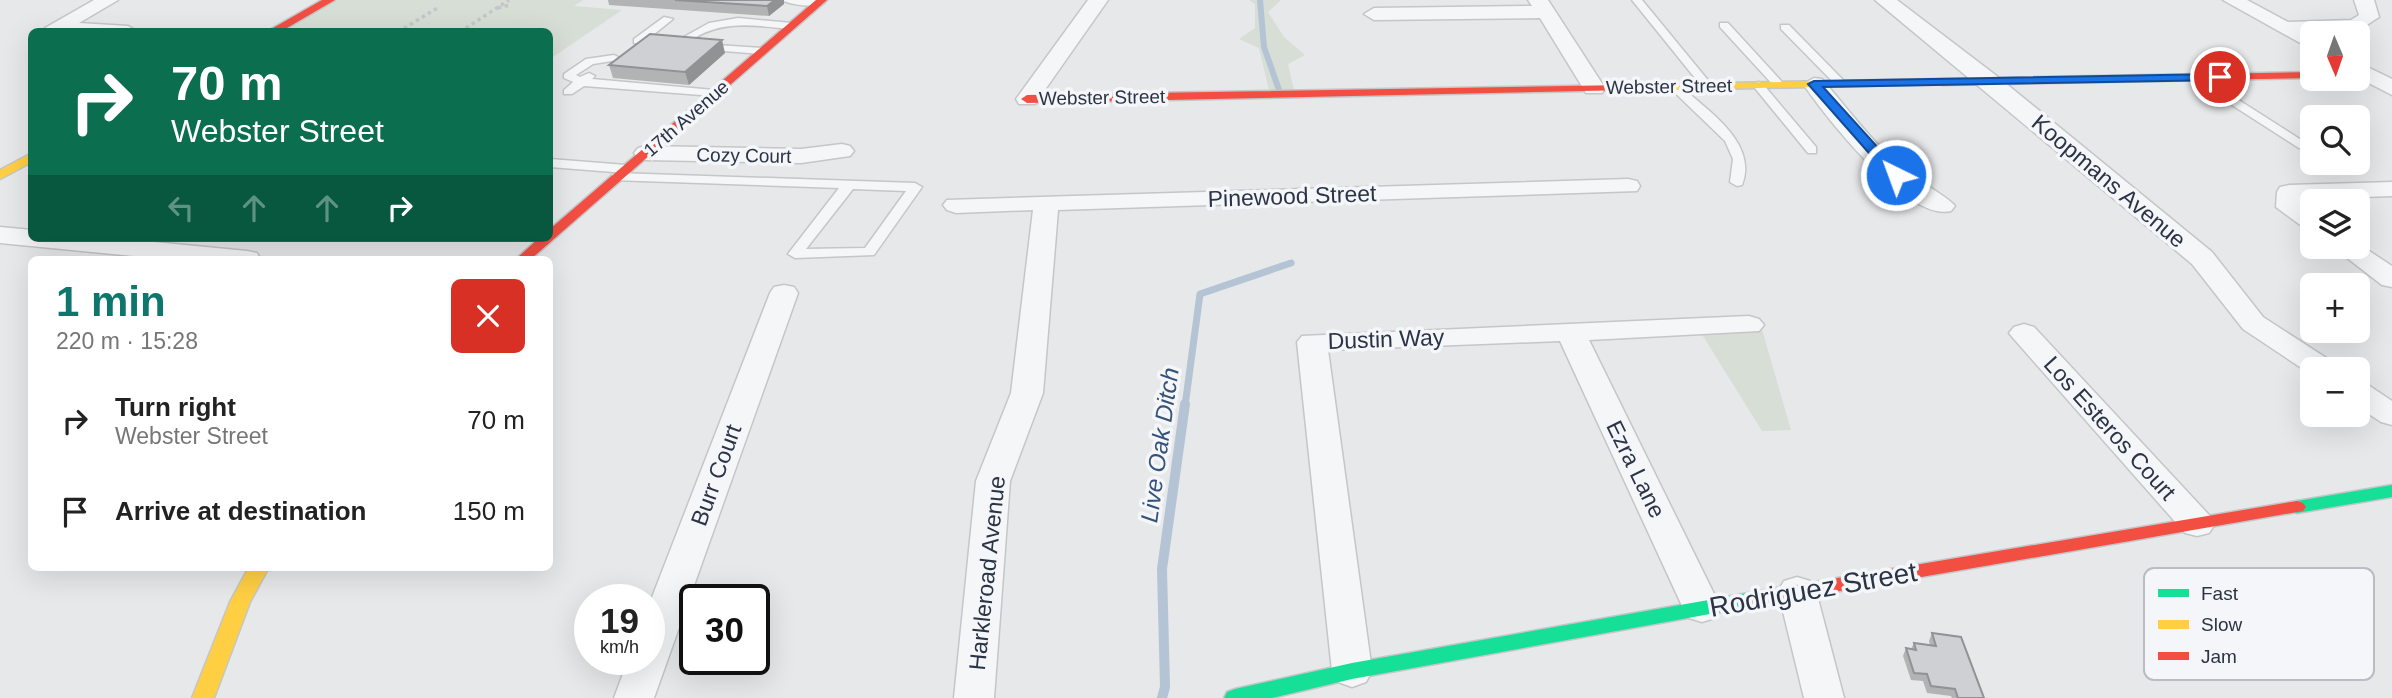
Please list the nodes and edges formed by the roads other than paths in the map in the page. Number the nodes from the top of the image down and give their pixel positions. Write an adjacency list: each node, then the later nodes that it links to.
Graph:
1 (108, 0): 16 (street)
2 (330, 0): 17 (street)
3 (787, 0): 9 (lane)
4 (1098, 0): 38 (street)
5 (1637, 0): 33 (lane)
6 (1885, 0): 27 (street, Koopmans Avenue)
7 (2233, 0): 18 (street)
8 (2364, 0): 18 (street)
9 (821, 1): 14 (street, 17th Avenue)
10 (1541, 6): 11 (street); 34 (street)
11 (1374, 14)
12 (668, 19): 21 (lane)
13 (1724, 25): 31 (lane)
14 (792, 26): 20 (lane); 22 (street, 17th Avenue)
15 (1785, 27): 29 (lane)
16 (55, 28)
17 (278, 28)
18 (2285, 28): 19 (street)
19 (2300, 36)
20 (689, 37)
21 (626, 50): 22 (lane); 23 (lane); 23 (lane)
22 (762, 51): 37 (street, 17th Avenue)
23 (591, 75): 36 (lane); 37 (lane)
24 (2300, 75): 26 (street, Webster Street)
25 (2370, 77): 35 (street)
26 (2197, 78): 27 (street, Webster Street); 39 (lane)
27 (1990, 82): 29 (street, Webster Street); 70 (street, Koopmans Avenue)
28 (1814, 84): 29 (street, Webster Street); 31 (street, Webster Street); 55 (street)
29 (1841, 84)
30 (1758, 85): 31 (street, Webster Street); 33 (street, Webster Street); 40 (lane)
31 (1779, 85)
32 (1674, 86): 33 (street, Webster Street); 34 (street, Webster Street); 47 (lane)
33 (1707, 86)
34 (1594, 88): 38 (street, Webster Street)
35 (2392, 88)
36 (568, 92)
37 (714, 93): 42 (street, 17th Avenue)
38 (1027, 99)
39 (2300, 143)
40 (1812, 149)
41 (842, 151): 42 (street, Cozy Court)
42 (646, 153): 45 (street, 17th Avenue)
43 (28, 160): 46 (street)
44 (553, 163): 45 (lane)
45 (622, 173): 48 (lane); 57 (street, 17th Avenue)
46 (0, 175)
47 (1737, 182)
48 (849, 185): 48 (lane)
49 (1628, 186): 53 (street, Pinewood Street)
50 (2392, 189): 51 (street)
51 (2370, 190)
52 (2300, 192): 56 (street)
53 (1046, 203): 54 (street, Pinewood Street); 83 (street, Harkleroad Avenue)
54 (956, 205)
55 (1942, 206)
56 (2300, 214)
57 (553, 233)
58 (0, 235): 59 (street)
59 (28, 238)
60 (72, 242): 62 (street)
61 (542, 242): 63 (street, 17th Avenue)
62 (216, 256)
63 (526, 256)
64 (2363, 259): 65 (street)
65 (2392, 279)
66 (784, 293): 78 (street, Burr Court)
67 (1749, 325): 68 (street, Dustin Way)
68 (1570, 331): 77 (street, Ezra Lane); 79 (street, Dustin Way)
69 (2024, 333): 74 (street, Los Esteros Court)
70 (2305, 357)
71 (2370, 401): 72 (street)
72 (2392, 415)
73 (2392, 491): 74 (street, Rodriguez Street)
74 (2197, 524): 76 (street, Rodriguez Street)
75 (258, 571): 81 (street)
76 (1797, 591): 77 (street, Rodriguez Street); 85 (street)
77 (1702, 608): 79 (street, Rodriguez Street)
78 (665, 615)
79 (1352, 671): 84 (street, Rodriguez Street)
80 (643, 675): 82 (street, Burr Court)
81 (203, 698)
82 (634, 698)
83 (974, 698)
84 (1235, 698)
85 (1824, 698)

